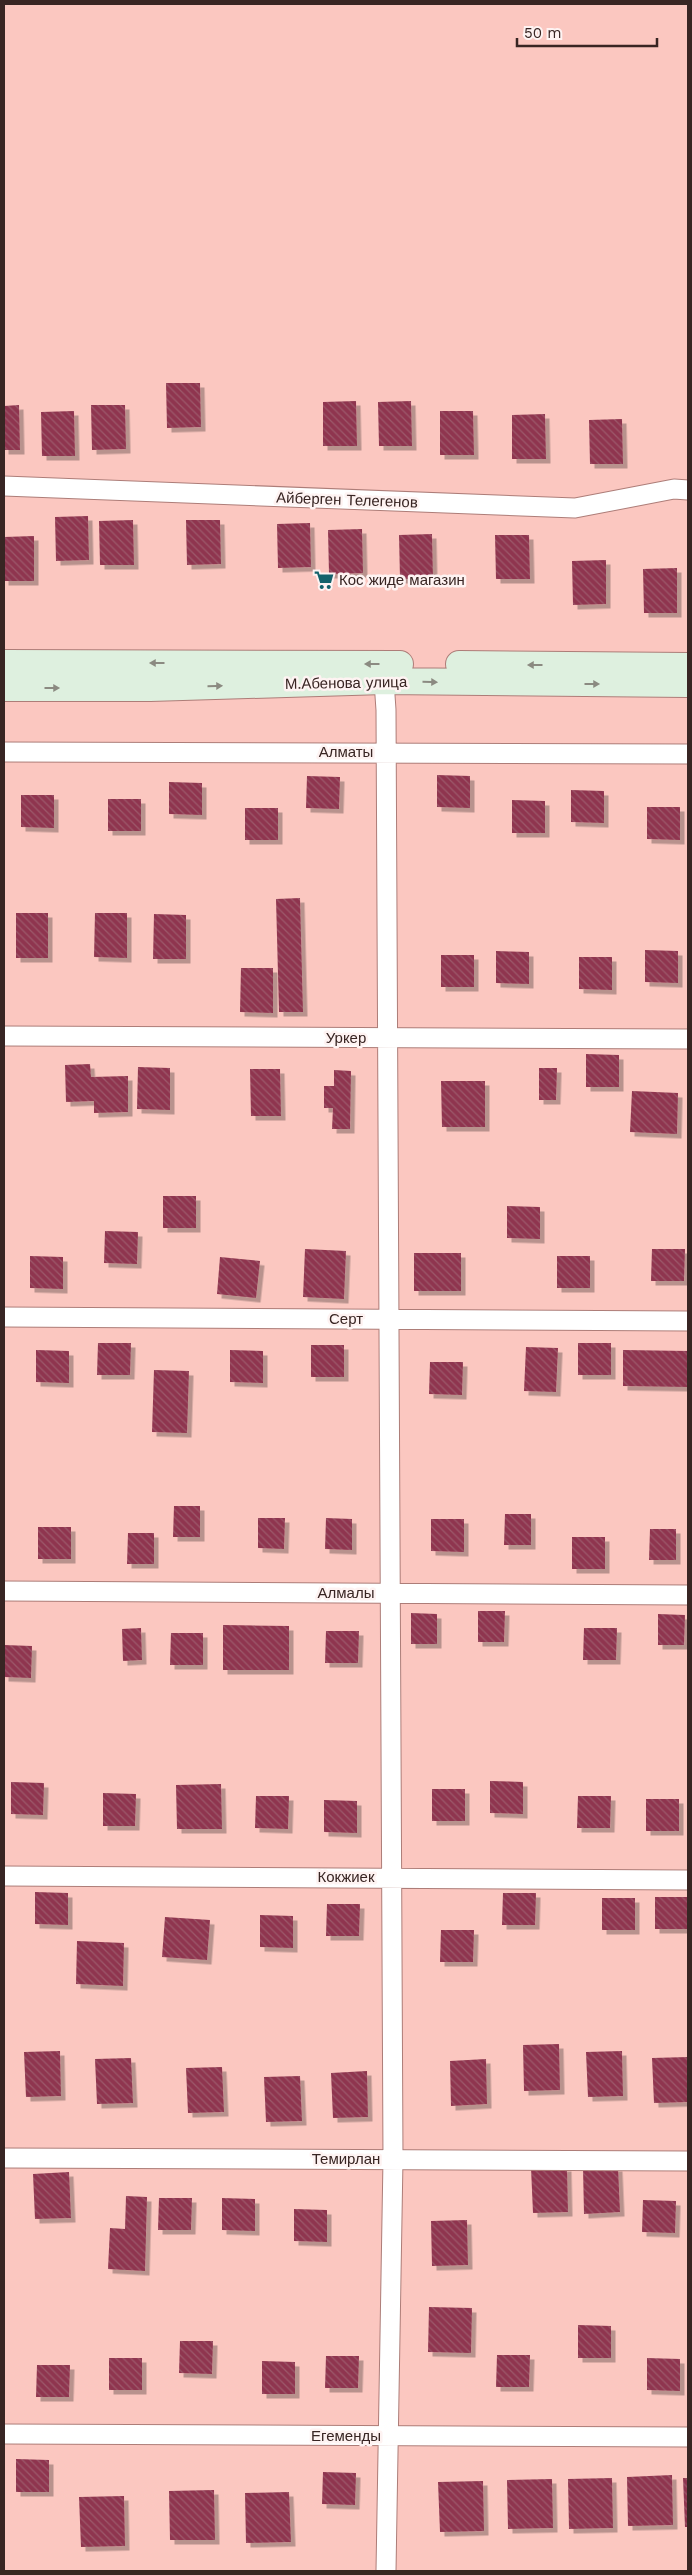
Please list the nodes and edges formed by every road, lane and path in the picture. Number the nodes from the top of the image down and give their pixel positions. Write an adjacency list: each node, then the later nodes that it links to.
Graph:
1 (4, 486): 2 (street, Айберген Телегенов)
2 (688, 490)
3 (4, 663): 4 (main road, М.Абенова улица, one-way to 3)
4 (688, 666)
5 (384, 682): 6 (main road, М.Абенова улица, one-way to 6); 7 (main road, М.Абенова улица, one-way to 5); 9 (street)
6 (688, 684)
7 (4, 688)
8 (4, 752): 9 (street, Алматы)
9 (386, 752): 10 (street, Алматы); 12 (street)
10 (688, 754)
11 (4, 1036): 12 (street, Уркер)
12 (388, 1038): 13 (street, Уркер); 15 (street)
13 (688, 1040)
14 (4, 1317): 15 (street, Серт)
15 (389, 1319): 16 (street, Серт); 18 (street)
16 (688, 1321)
17 (4, 1590): 18 (street, Алмалы)
18 (390, 1593): 19 (street, Алмалы); 21 (street)
19 (688, 1595)
20 (4, 1876): 21 (street, Кокжиек)
21 (392, 1877): 22 (street, Кокжиек); 24 (street)
22 (688, 1880)
23 (4, 2158): 24 (street, Темирлан)
24 (393, 2159): 25 (street, Темирлан); 27 (street)
25 (688, 2161)
26 (4, 2434): 27 (street, Егеменды)
27 (388, 2436): 28 (street, Егеменды); 29 (street)
28 (688, 2437)
29 (386, 2571)

